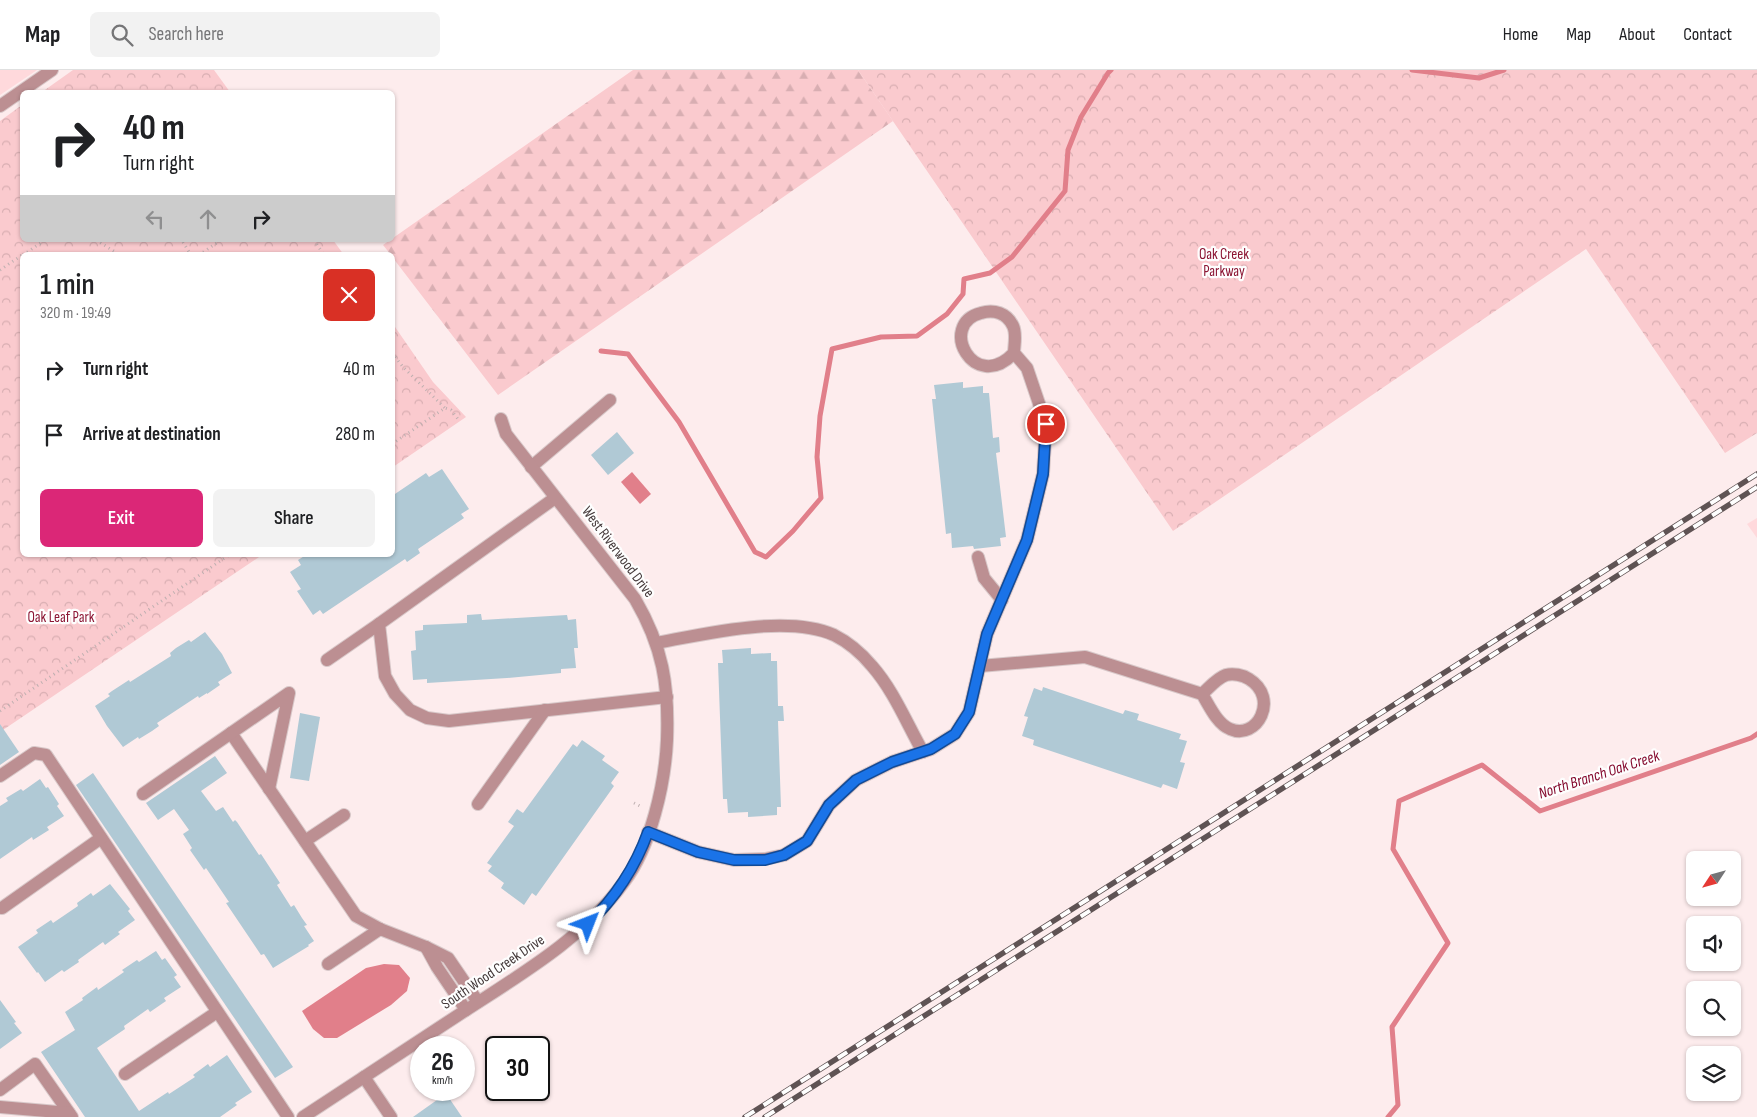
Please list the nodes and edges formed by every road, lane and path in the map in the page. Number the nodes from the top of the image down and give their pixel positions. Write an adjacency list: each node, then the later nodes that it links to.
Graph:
1 (52, 70): 2 (street)
2 (23, 90)
3 (20, 92): 4 (street)
4 (0, 106)
5 (42, 242): 9 (path)
6 (99, 242): 10 (path)
7 (183, 242): 11 (path)
8 (218, 242): 12 (path)
9 (27, 252)
10 (115, 252)
11 (189, 252)
12 (203, 252)
13 (20, 257): 14 (path)
14 (0, 270)
15 (1014, 354): 15 (street); 26 (street)
16 (395, 357): 18 (path)
17 (610, 400): 22 (street)
18 (445, 408): 19 (path); 21 (path)
19 (458, 419)
20 (501, 419): 22 (street, West Riverwood Drive)
21 (395, 442)
22 (531, 467): 23 (street, West Riverwood Drive)
23 (555, 498): 27 (street); 28 (street, West Riverwood Drive)
24 (225, 557): 33 (path)
25 (978, 557): 26 (street)
26 (1002, 600): 30 (street)
27 (379, 624): 29 (street); 34 (street)
28 (656, 643): 32 (street, West Riverwood Drive); 36 (street)
29 (327, 660)
30 (980, 666): 31 (street); 36 (street)
31 (1202, 694): 31 (street)
32 (667, 697): 34 (street); 37 (street, West Riverwood Drive)
33 (0, 710)
34 (545, 710): 41 (street)
35 (231, 733): 39 (street); 39 (street); 40 (street)
36 (922, 752): 43 (street)
37 (666, 753): 43 (street, South Wood Creek Drive)
38 (0, 776): 44 (street)
39 (269, 789): 45 (street)
40 (143, 794)
41 (478, 804)
42 (344, 815): 45 (street)
43 (648, 832): 50 (street, South Wood Creek Drive)
44 (101, 838): 46 (street); 52 (street)
45 (305, 842): 47 (street)
46 (2, 908)
47 (380, 929): 48 (street); 49 (street)
48 (426, 947): 50 (street); 51 (street)
49 (328, 964)
50 (478, 1002): 51 (street, South Wood Creek Drive)
51 (466, 1010): 54 (street, South Wood Creek Drive)
52 (217, 1012): 53 (street); 59 (street)
53 (125, 1074)
54 (364, 1077): 57 (street, South Wood Creek Drive); 61 (street)
55 (0, 1090): 58 (street)
56 (0, 1106): 58 (street)
57 (320, 1112): 60 (street, South Wood Creek Drive)
58 (71, 1115)
59 (288, 1117)
60 (303, 1117)
61 (391, 1117)

